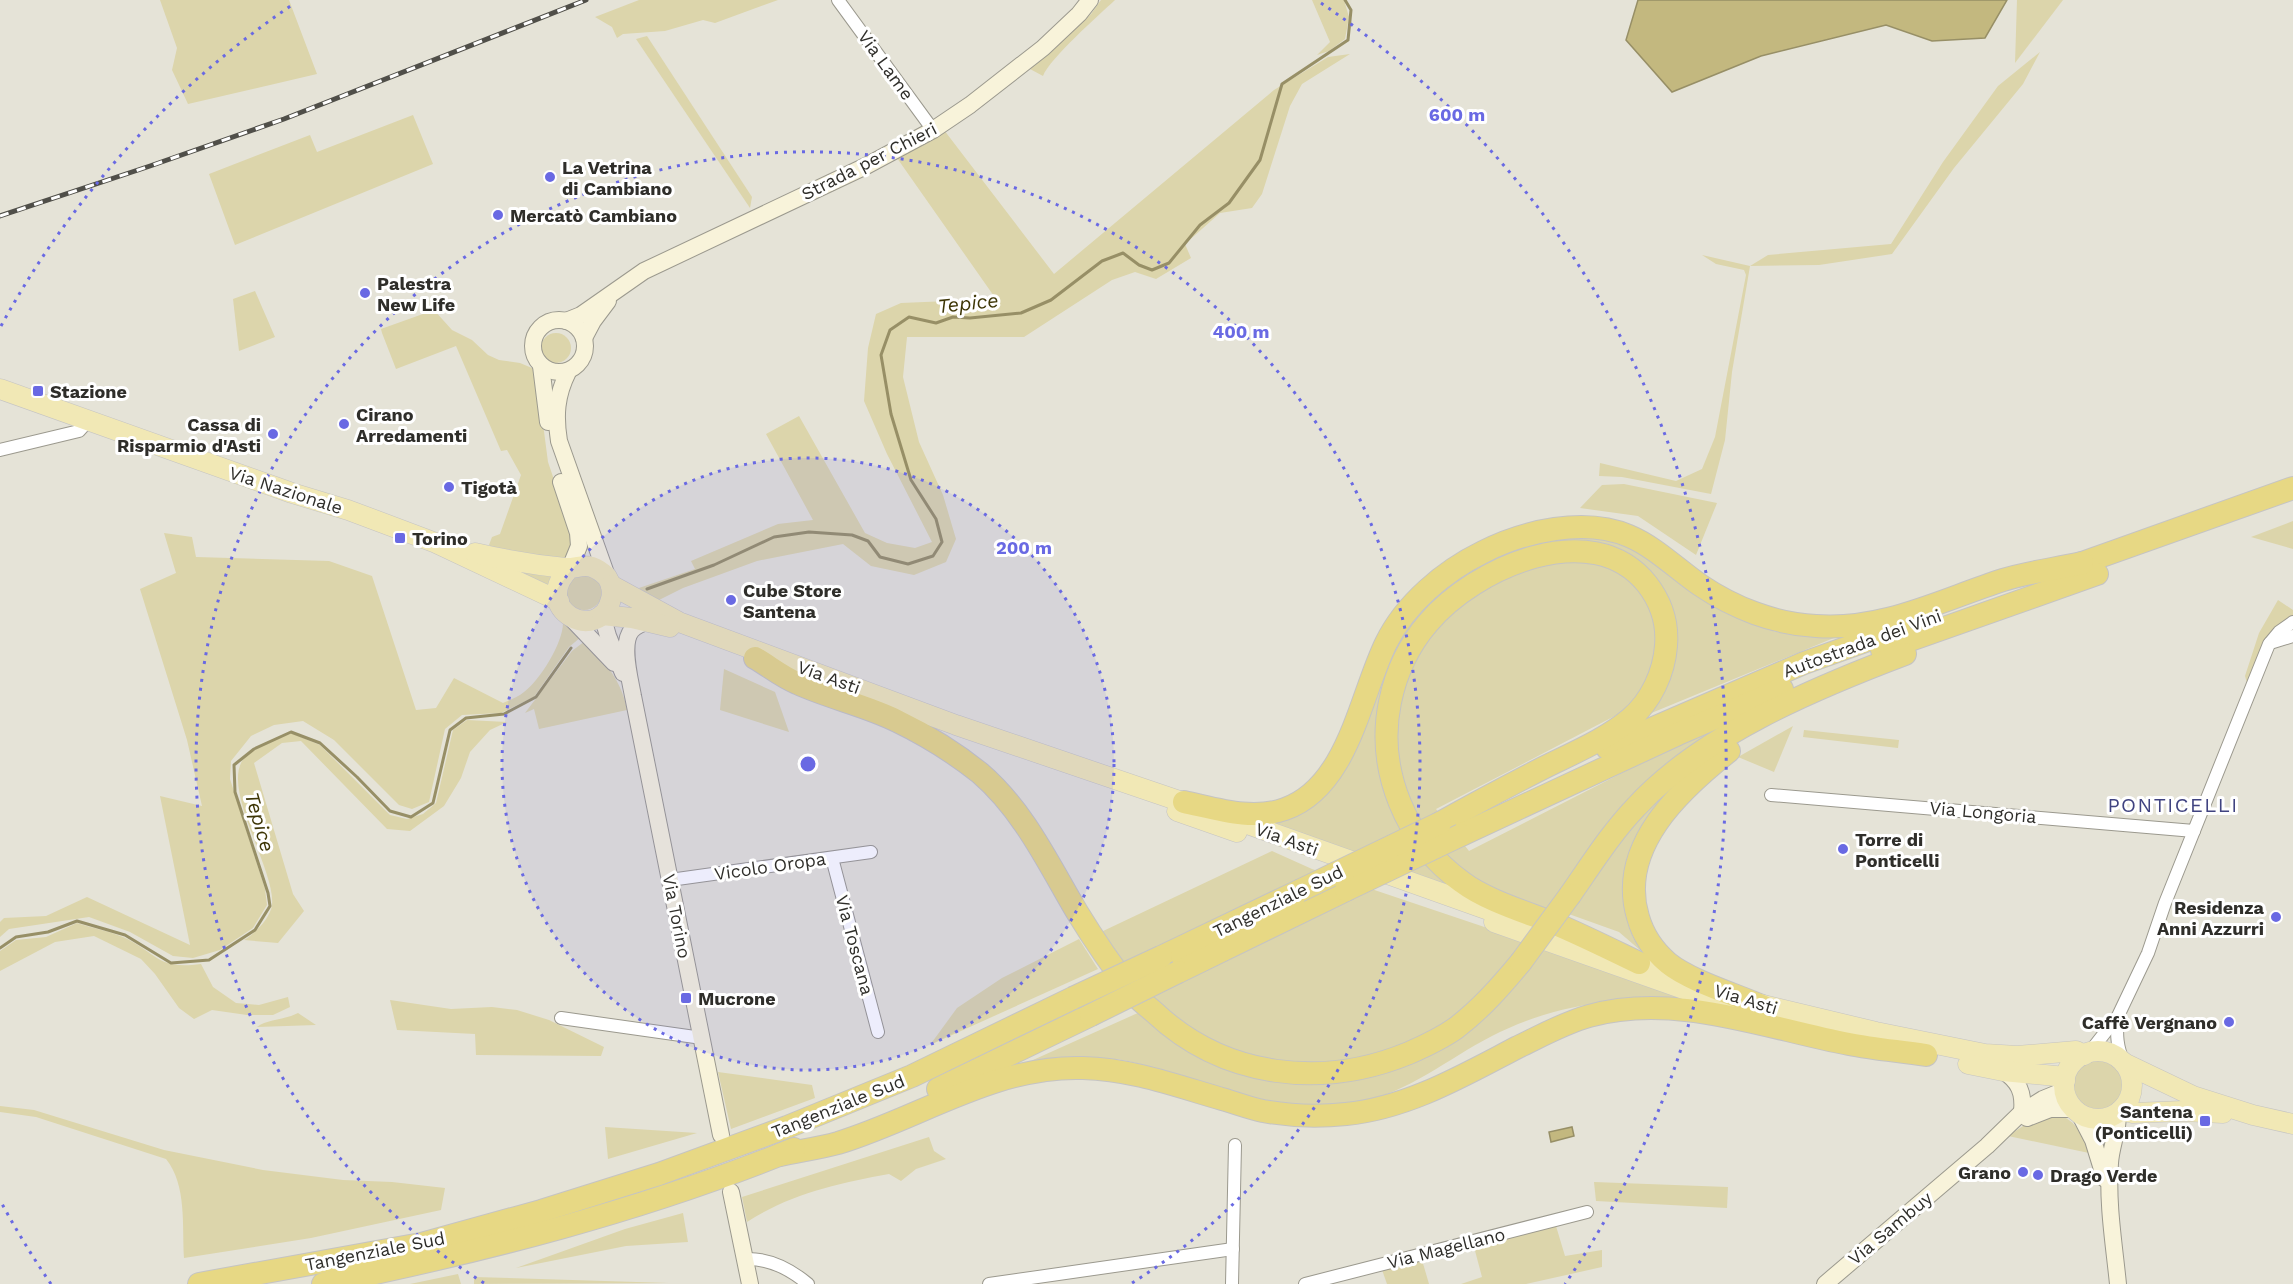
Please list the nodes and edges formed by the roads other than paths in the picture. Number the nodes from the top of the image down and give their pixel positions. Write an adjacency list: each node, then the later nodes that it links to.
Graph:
1 (838, 0): 3 (street, Via Lame)
2 (1090, 0): 3 (main road, Strada per Chieri)
3 (933, 130): 4 (main road, Strada per Chieri)
4 (622, 285): 5 (main road, Strada per Chieri); 6 (main road, Strada per Chieri)
5 (566, 321): 6 (main road); 7 (main road)
6 (584, 338): 8 (main road)
7 (541, 366): 8 (main road); 16 (main road)
8 (567, 372): 17 (main road)
9 (0, 389): 10 (main road, Via Nazionale)
10 (88, 421): 11 (street); 14 (main road, Via Nazionale)
11 (0, 450)
12 (2293, 488): 15 (highway, Autostrada dei Vini)
13 (2293, 504): 18 (highway, Autostrada dei Vini)
14 (436, 543): 16 (main road, Via Nazionale); 19 (main road, Via Nazionale)
15 (2082, 563): 31 (highway); 32 (highway, Autostrada dei Vini)
16 (570, 568): 17 (main road, Via Nazionale); 19 (main road)
17 (610, 582): 20 (main road); 31 (main road, Via Asti)
18 (2043, 593): 27 (highway); 34 (highway, Autostrada dei Vini)
19 (559, 601): 21 (main road, Via Nazionale)
20 (602, 615): 21 (main road); 22 (main road, Via Asti); 28 (main road, Via Torino)
21 (571, 618): 28 (main road, Via Torino)
22 (649, 621): 26 (main road, Via Asti); 29 (main road, Via Torino)
23 (2293, 622): 25 (street)
24 (2293, 636): 25 (street)
25 (2269, 644): 33 (street)
26 (755, 658): 27 (highway, bridge); 45 (main road, Via Asti)
27 (1896, 658): 39 (highway)
28 (623, 673): 29 (main road, Via Torino)
29 (633, 696): 37 (main road, Via Torino)
30 (1771, 795): 33 (street, Via Longoria)
31 (1184, 802): 38 (main road, Via Asti)
32 (1440, 823): 38 (highway); 65 (highway, Tangenziale Sud, bridge)
33 (2194, 831): 40 (street)
34 (1461, 835): 59 (highway, Tangenziale Sud, bridge)
35 (871, 852): 36 (street, Vicolo Oropa)
36 (831, 858): 37 (street, Vicolo Oropa); 42 (street, Via Toscana)
37 (670, 880): 43 (main road, Via Torino)
38 (1639, 963): 39 (main road, Via Asti)
39 (1764, 1006): 44 (main road, Via Asti)
40 (2118, 1016): 44 (street); 46 (street)
41 (561, 1018): 43 (street)
42 (878, 1032)
43 (702, 1038): 56 (main road, Via Torino)
44 (2086, 1054): 46 (main road); 48 (main road)
45 (1926, 1055): 47 (main road, Via Asti); 59 (highway)
46 (2124, 1064): 50 (main road); 53 (main road)
47 (2003, 1071): 48 (main road, Via Asti); 51 (main road)
48 (2065, 1085): 49 (main road); 51 (main road, Via Sambuy)
49 (2077, 1111): 50 (main road); 55 (main road, Via Sambuy); 61 (main road)
50 (2120, 1111): 52 (main road); 58 (main road)
51 (2022, 1112): 55 (main road, Via Sambuy)
52 (2158, 1112): 53 (main road); 58 (main road)
53 (2253, 1115): 54 (main road)
54 (2293, 1124)
55 (2010, 1126): 72 (main road, Via Sambuy)
56 (721, 1136)
57 (1235, 1145): 63 (street)
58 (2113, 1145): 61 (main road)
59 (780, 1155): 66 (highway, Tangenziale Sud)
60 (731, 1192): 64 (main road)
61 (2109, 1194): 73 (main road)
62 (1587, 1212): 71 (street, Via Magellano)
63 (1233, 1249): 69 (street); 70 (street)
64 (745, 1259): 67 (main road); 68 (street)
65 (199, 1284)
66 (323, 1284)
67 (750, 1284)
68 (808, 1284)
69 (989, 1284)
70 (1232, 1284)
71 (1305, 1284)
72 (1825, 1284)
73 (2118, 1284)

